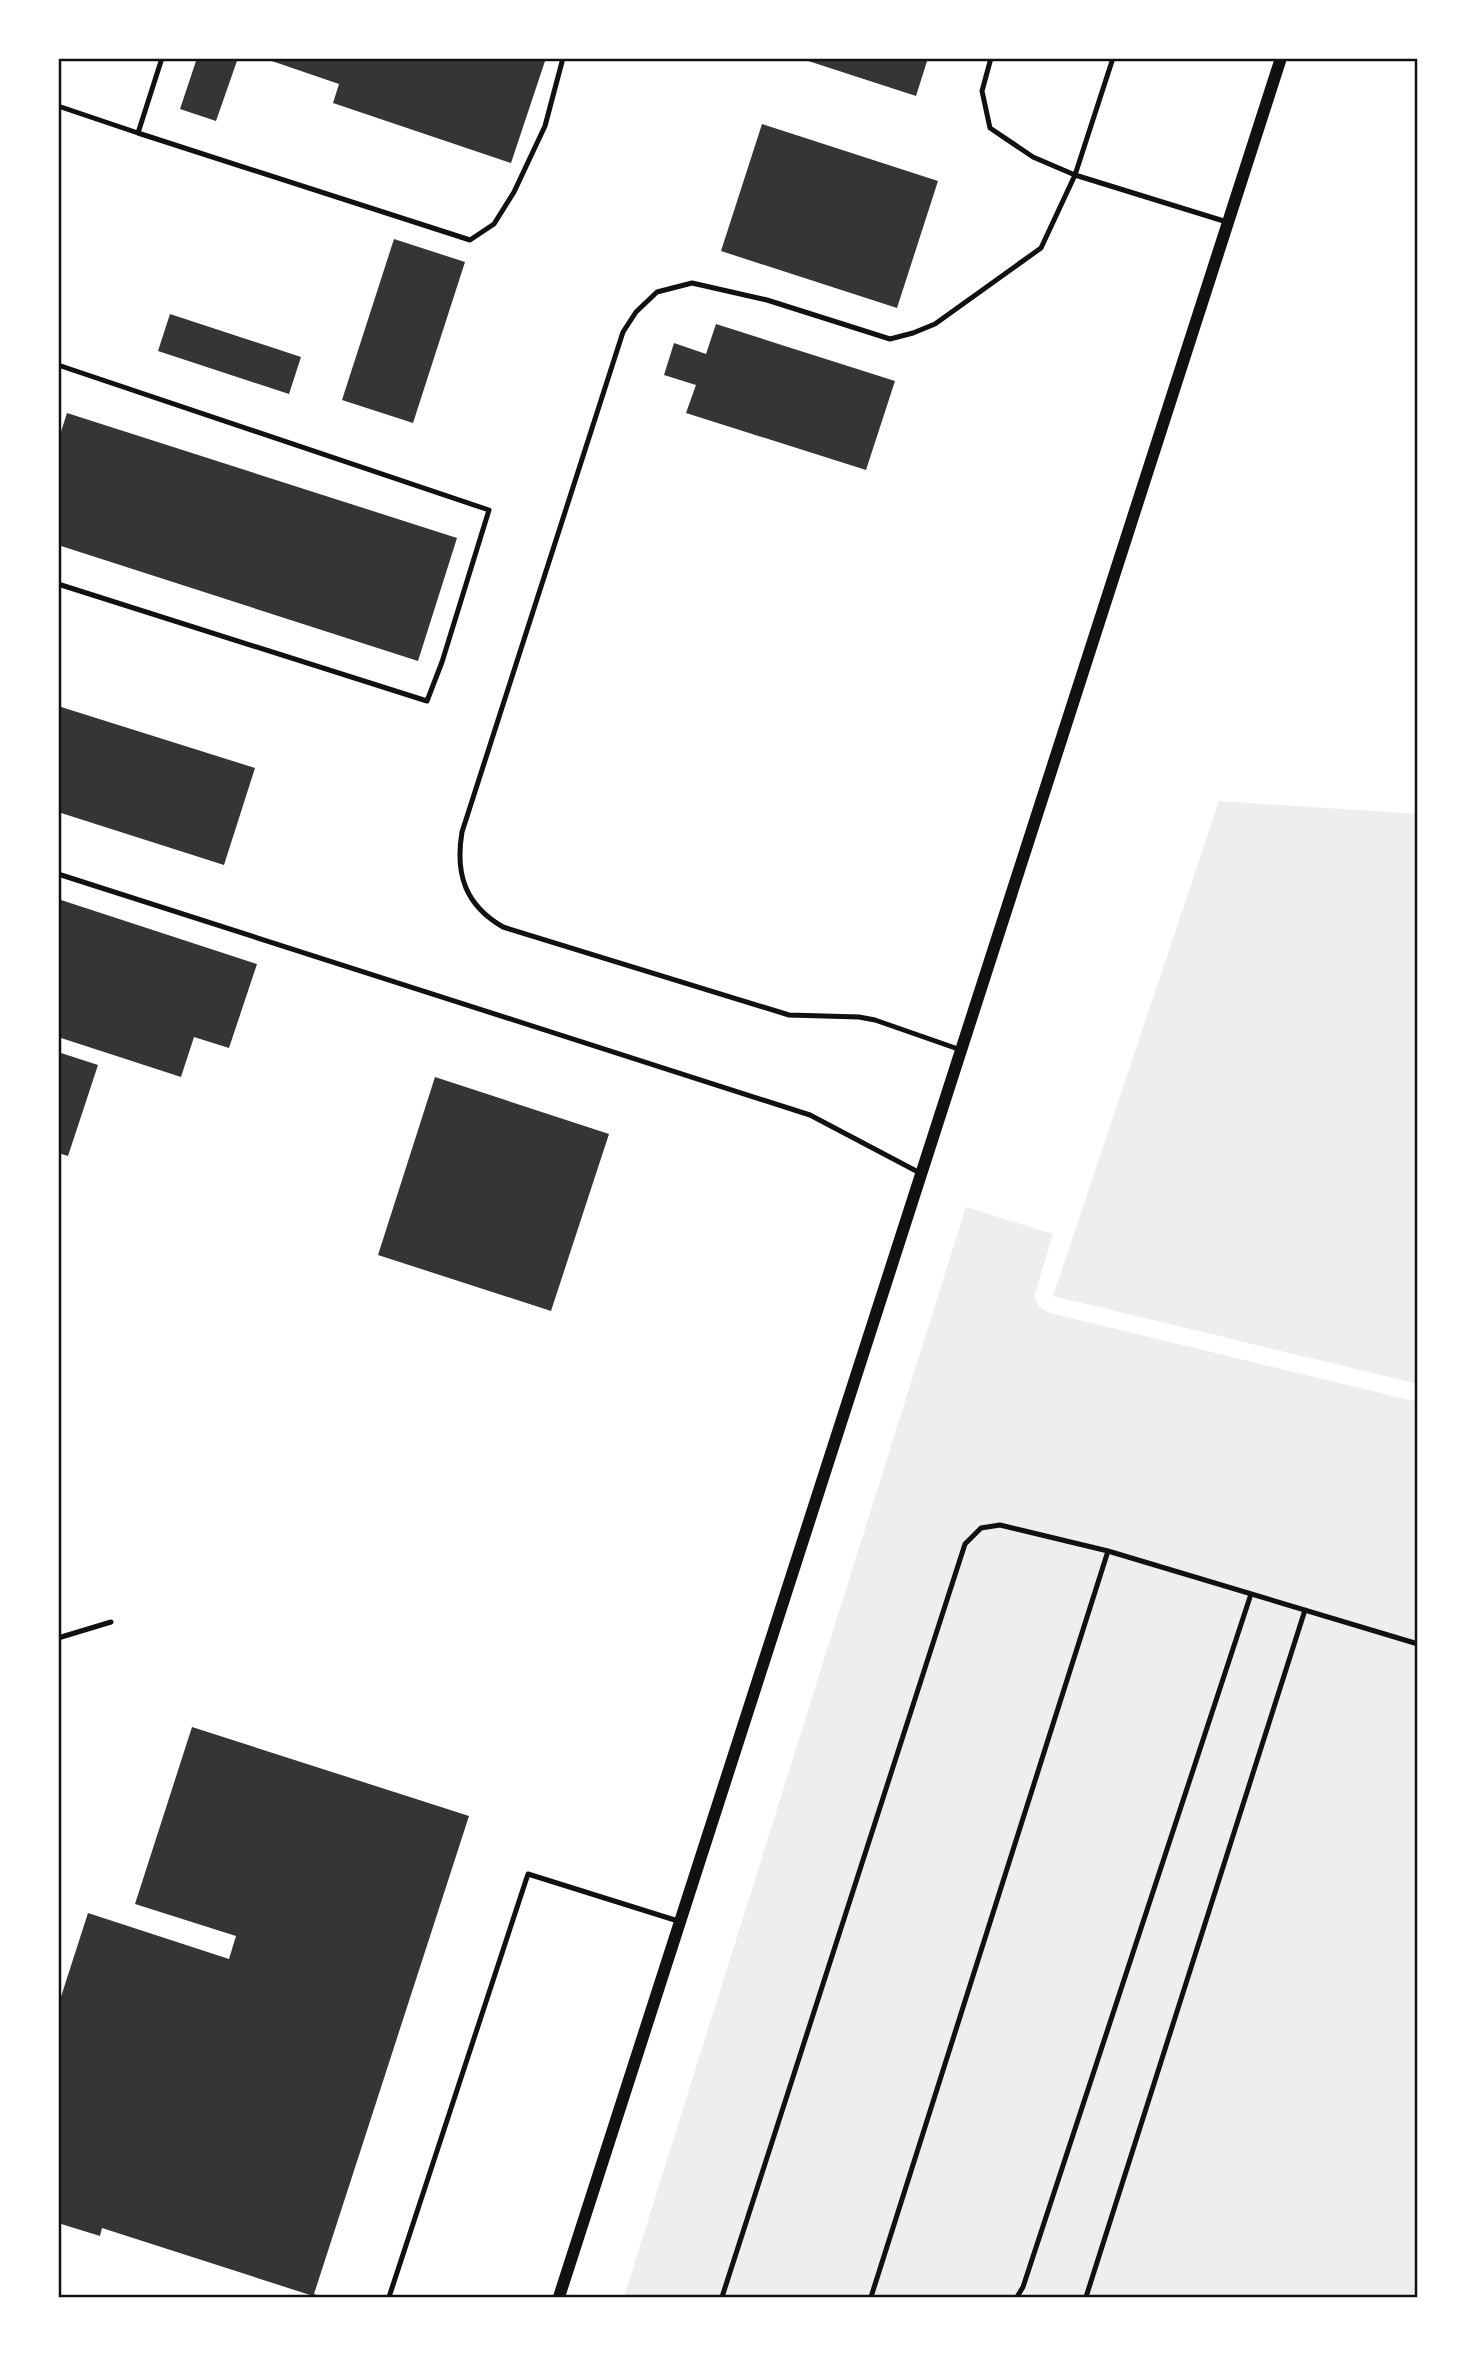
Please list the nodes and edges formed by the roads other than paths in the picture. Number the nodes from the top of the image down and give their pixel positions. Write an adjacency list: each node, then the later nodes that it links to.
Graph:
1 (162, 58): 7 (lane)
2 (563, 58): 7 (lane)
3 (992, 58): 8 (lane)
4 (1113, 58): 8 (lane)
5 (1281, 58): 9 (street)
6 (58, 106): 7 (lane)
7 (138, 133)
8 (1075, 175): 9 (lane); 13 (lane)
9 (1228, 222): 13 (street)
10 (58, 365): 11 (lane)
11 (58, 584)
12 (58, 874): 14 (lane)
13 (961, 1050): 14 (street)
14 (920, 1173): 21 (street)
15 (1108, 1551): 16 (lane); 24 (lane); 25 (lane)
16 (1251, 1594): 17 (lane); 26 (lane)
17 (1305, 1610): 20 (lane); 27 (lane)
18 (111, 1622): 19 (lane)
19 (58, 1637)
20 (1418, 1644)
21 (681, 1922): 22 (lane); 23 (street)
22 (389, 2297)
23 (559, 2297)
24 (722, 2297)
25 (871, 2297)
26 (1017, 2297)
27 (1086, 2297)

